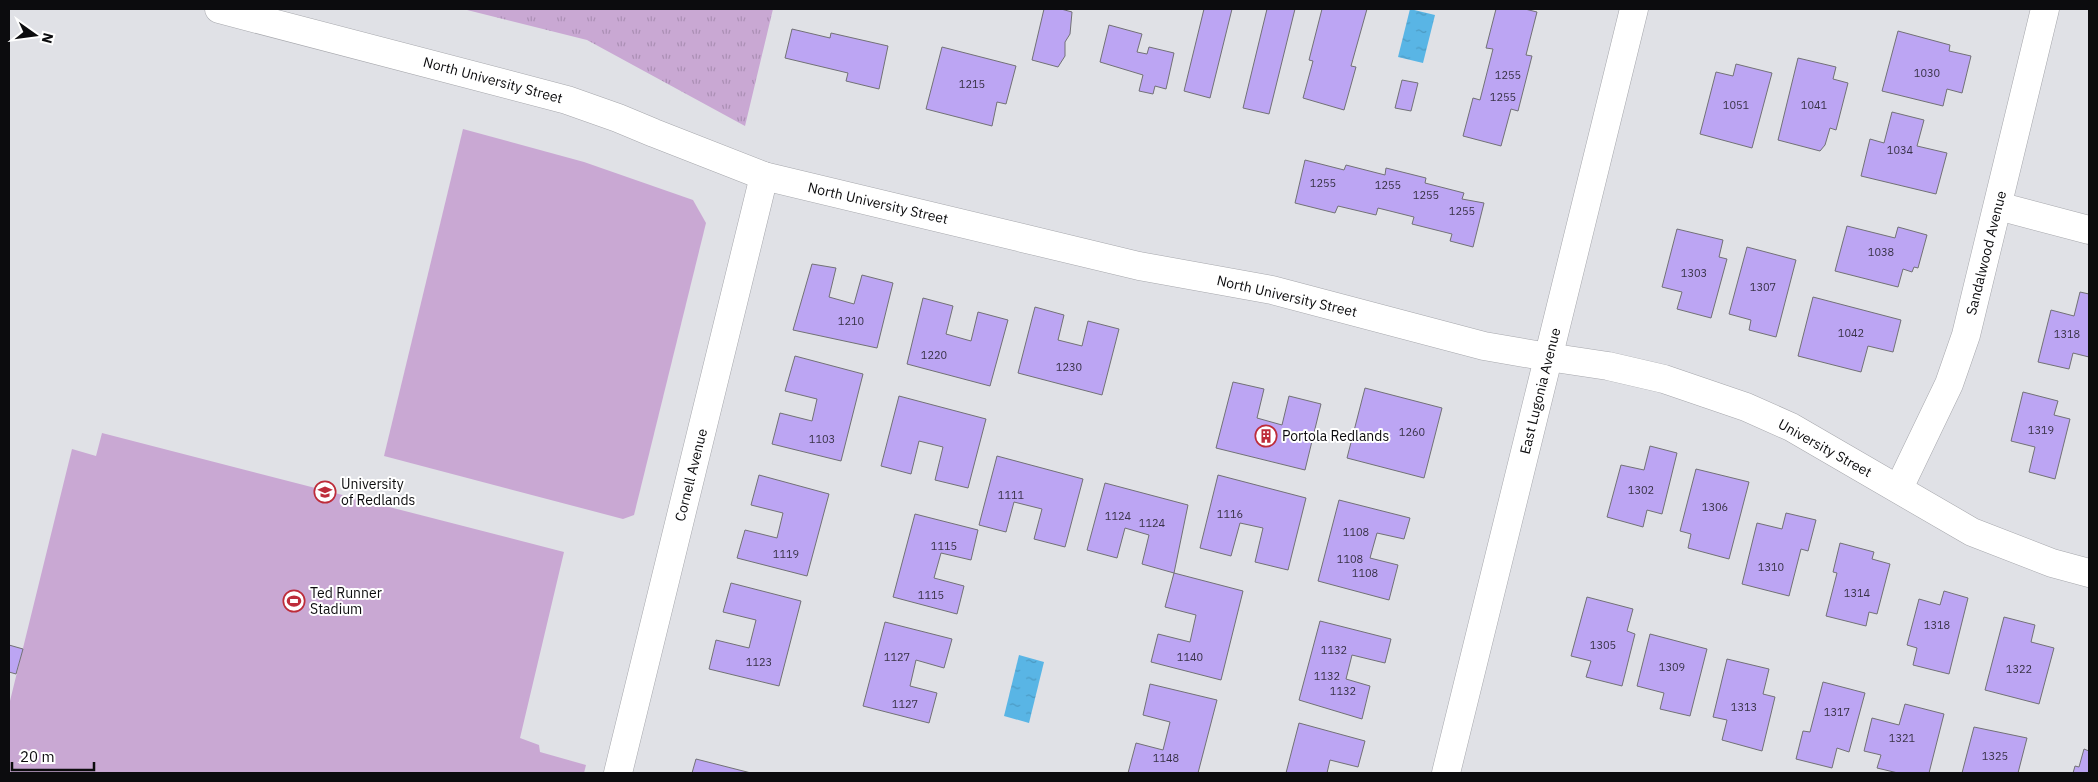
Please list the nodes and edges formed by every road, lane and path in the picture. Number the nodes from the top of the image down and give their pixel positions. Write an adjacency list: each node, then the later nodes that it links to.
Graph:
1 (219, 9): 4 (street, North University Street)
2 (1634, 9): 7 (street, East Lugonia Avenue)
3 (2045, 9): 5 (street, Sandalwood Avenue)
4 (764, 176): 7 (street, North University Street); 10 (street, Cornell Avenue)
5 (1998, 206): 6 (street); 8 (street, Sandalwood Avenue)
6 (2089, 230)
7 (1548, 357): 8 (street, University Street); 11 (street, East Lugonia Avenue)
8 (1899, 488): 9 (street, University Street)
9 (2089, 573)
10 (618, 773)
11 (1446, 773)

